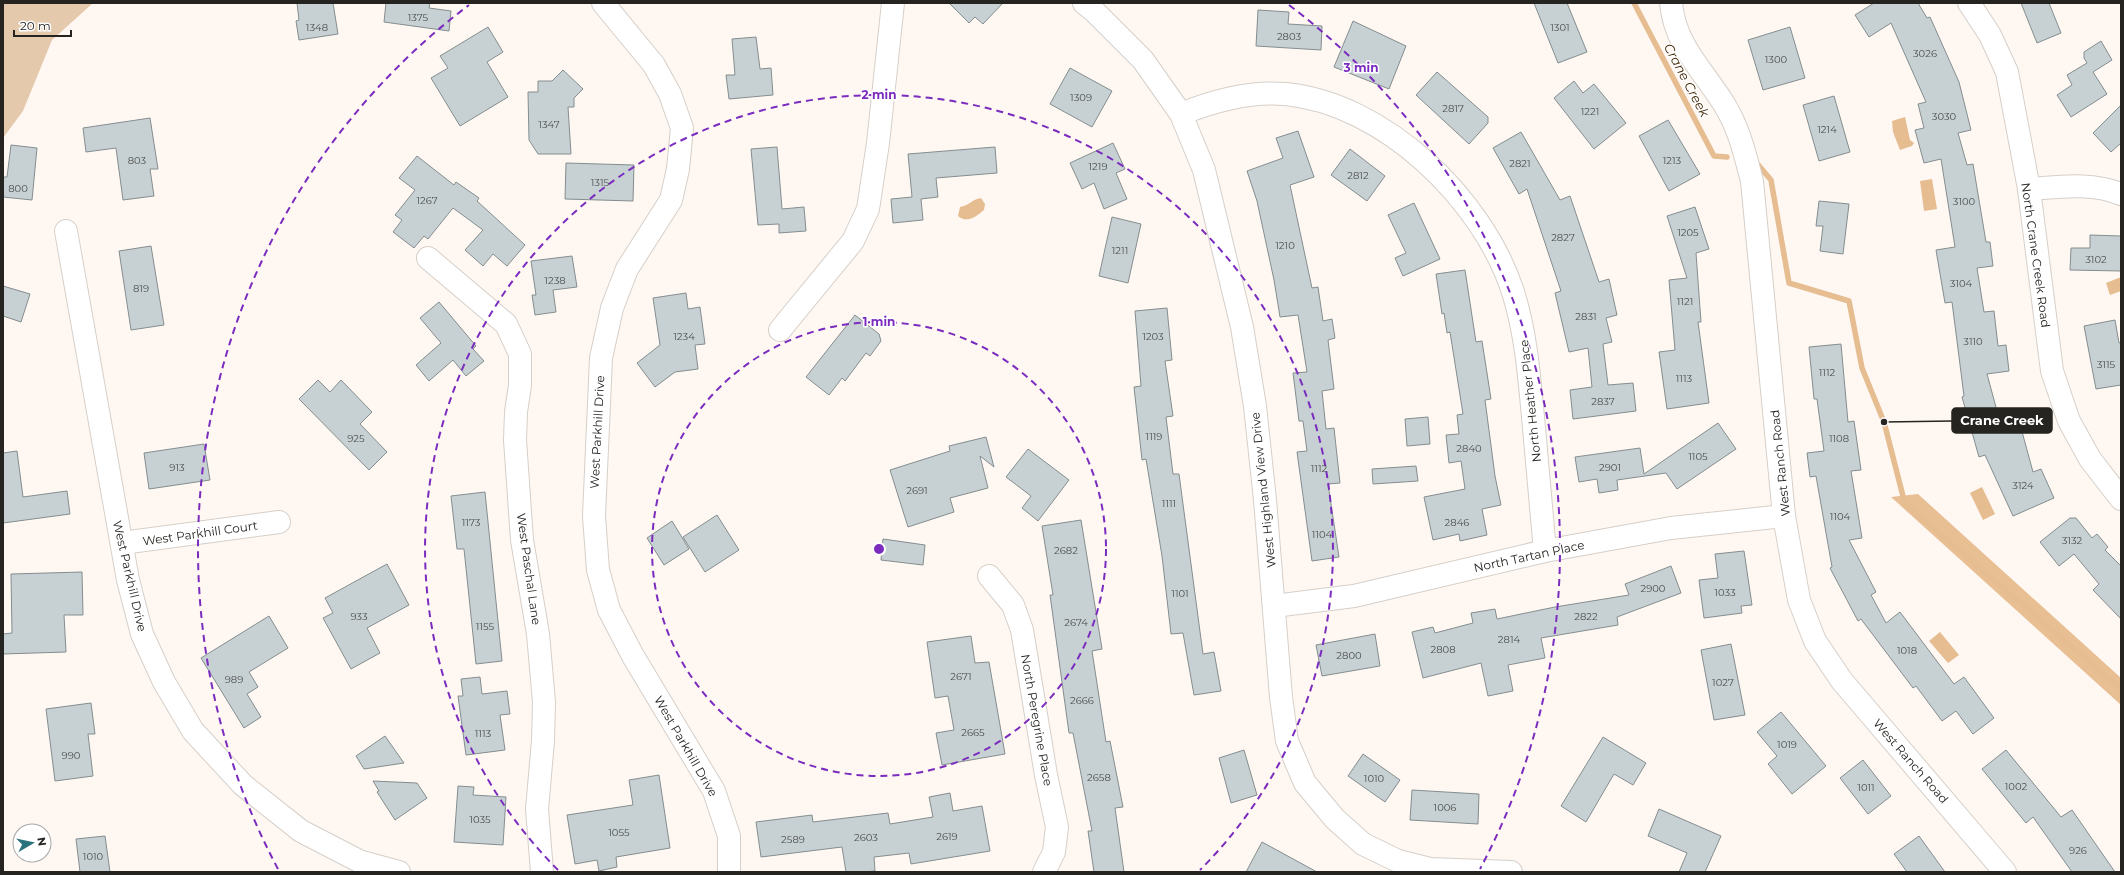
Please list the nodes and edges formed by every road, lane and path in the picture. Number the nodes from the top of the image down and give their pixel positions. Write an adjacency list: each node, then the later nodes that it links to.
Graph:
1 (603, 3): 21 (street, West Parkhill Drive)
2 (893, 3): 11 (street)
3 (1084, 3): 6 (street, West Highland View Drive)
4 (1671, 3): 13 (street, West Ranch Road)
5 (1969, 3): 7 (street, North Crane Creek Road)
6 (1181, 114): 16 (street, North Heather Place); 18 (street, West Highland View Drive)
7 (2028, 189): 8 (street); 12 (street, North Crane Creek Road)
8 (2121, 194)
9 (66, 231): 15 (street, West Parkhill Drive)
10 (428, 258): 20 (street, West Paschal Lane)
11 (780, 330)
12 (2121, 498)
13 (1784, 516): 16 (street, North Tartan Place); 24 (street, West Ranch Road)
14 (279, 522): 15 (street, West Parkhill Court)
15 (122, 543): 19 (street, West Parkhill Drive)
16 (1545, 551): 18 (street, North Tartan Place)
17 (989, 576): 22 (street, North Peregrine Place)
18 (1274, 606): 23 (street, West Highland View Drive)
19 (399, 872)
20 (542, 872)
21 (728, 872)
22 (1044, 872)
23 (1511, 872)
24 (2005, 872)

